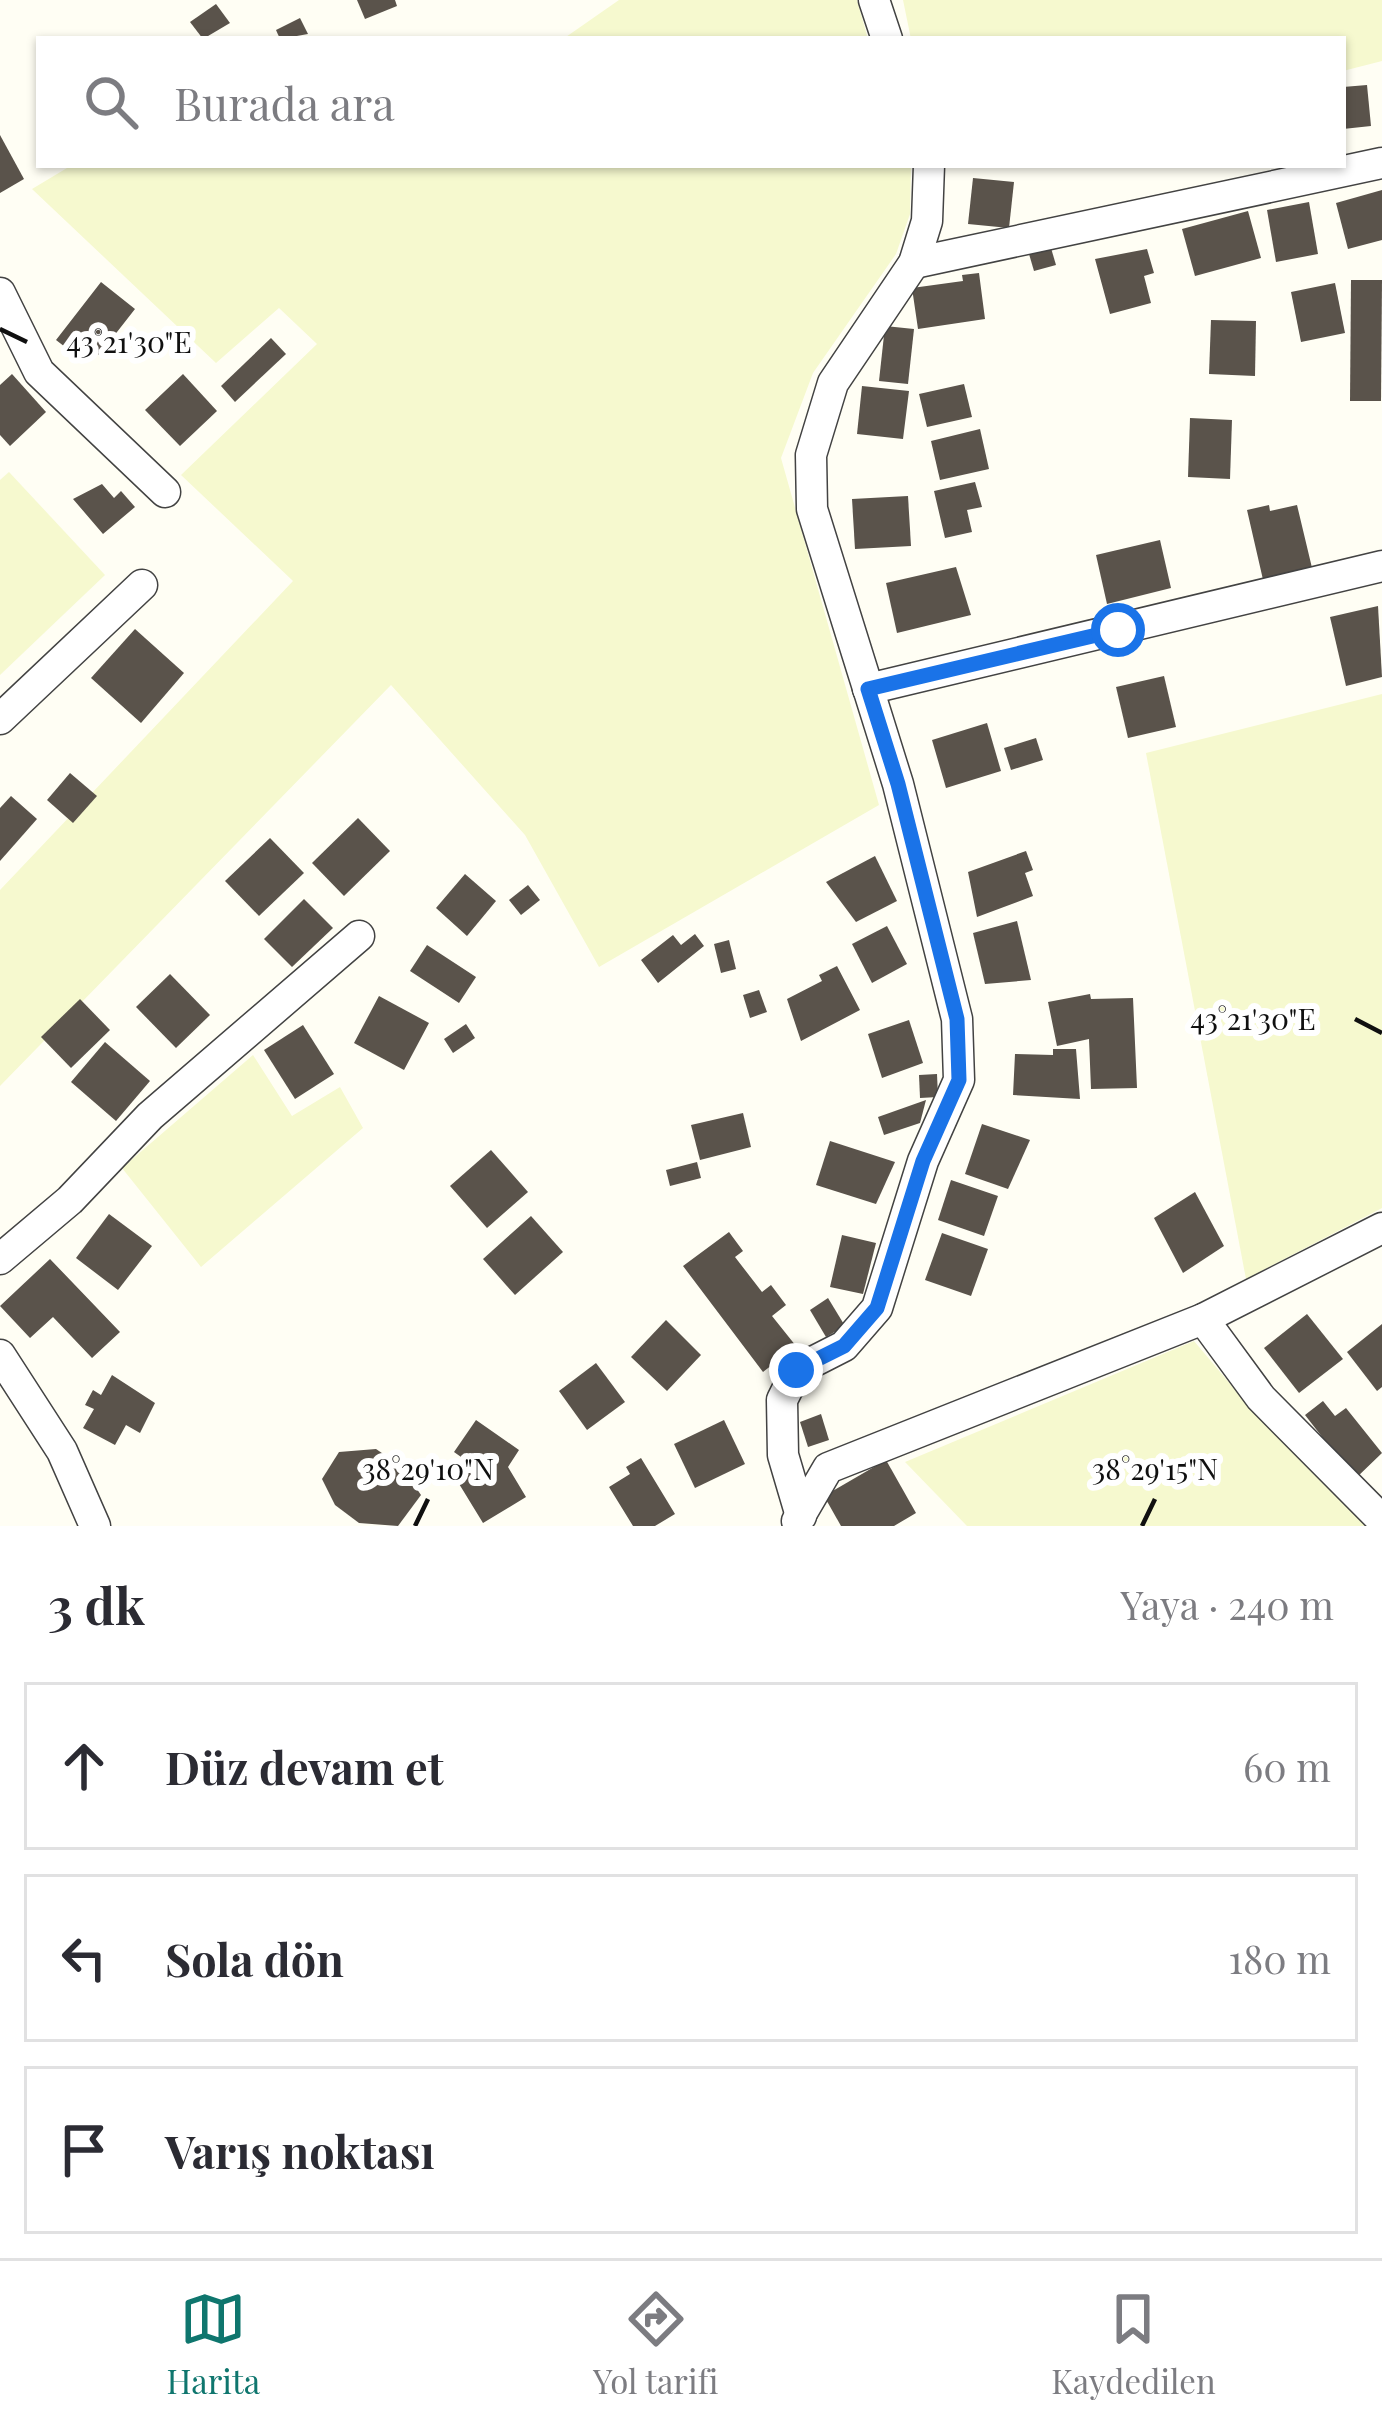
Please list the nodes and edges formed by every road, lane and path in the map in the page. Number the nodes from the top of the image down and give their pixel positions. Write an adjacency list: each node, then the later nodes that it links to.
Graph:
1 (874, 0): 2 (street)
2 (886, 36)
3 (1382, 163): 5 (street)
4 (928, 168): 5 (street)
5 (914, 263): 10 (street)
6 (0, 293): 7 (street)
7 (165, 492)
8 (1382, 566): 10 (street)
9 (142, 585): 11 (street)
10 (868, 689): 18 (street)
11 (0, 719)
12 (359, 936): 14 (street)
13 (1382, 1228): 15 (street)
14 (0, 1259)
15 (1203, 1319): 17 (street); 18 (street)
16 (0, 1355): 19 (street)
17 (1382, 1520)
18 (797, 1521)
19 (95, 1526)

